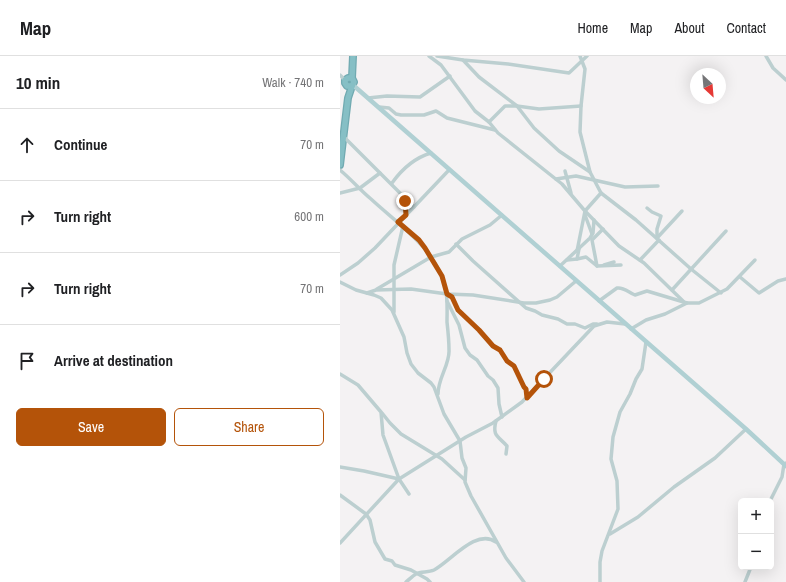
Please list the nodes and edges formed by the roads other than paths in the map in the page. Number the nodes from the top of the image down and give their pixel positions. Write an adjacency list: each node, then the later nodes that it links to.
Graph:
1 (353, 56): 12 (highway)
2 (429, 56): 10 (street)
3 (437, 56): 7 (street)
4 (580, 56): 8 (street)
5 (587, 56): 8 (street)
6 (766, 56): 11 (street)
7 (462, 59): 8 (street); 14 (street)
8 (581, 62): 15 (street)
9 (340, 75): 12 (street)
10 (450, 76): 13 (street); 17 (street)
11 (786, 80)
12 (349, 82): 13 (main road); 18 (highway)
13 (368, 98): 16 (main road)
14 (518, 106): 15 (street); 17 (street); 26 (street)
15 (581, 106): 26 (street)
16 (379, 107): 19 (street); 21 (main road)
17 (489, 122): 19 (street)
18 (342, 127): 20 (highway)
19 (495, 130): 29 (street)
20 (344, 137): 22 (highway); 27 (street)
21 (431, 153): 24 (main road); 31 (street)
22 (340, 165)
23 (340, 170): 33 (street)
24 (449, 170): 38 (street); 43 (main road)
25 (565, 171): 28 (street)
26 (590, 172): 30 (street)
27 (380, 174): 31 (street); 33 (street)
28 (567, 176): 29 (street); 30 (street); 36 (street)
29 (556, 179): 36 (street)
30 (595, 180): 32 (street); 35 (street)
31 (392, 184): 37 (street)
32 (658, 186)
33 (360, 188): 34 (street); 45 (street)
34 (340, 192)
35 (601, 193): 41 (street); 50 (street)
36 (571, 194): 41 (street)
37 (404, 196): 38 (street); 42 (street)
38 (414, 207): 42 (street)
39 (647, 208): 50 (street)
40 (682, 212): 50 (street)
41 (585, 213): 44 (street); 49 (street); 52 (street)
42 (406, 215): 45 (street)
43 (502, 215): 51 (street); 60 (main road)
44 (594, 220): 47 (street); 49 (street)
45 (398, 222): 46 (street); 63 (street)
46 (402, 226): 53 (street); 65 (street)
47 (603, 229): 56 (street); 61 (street)
48 (726, 231): 62 (street)
49 (592, 235): 52 (street)
50 (658, 239): 56 (street); 62 (street)
51 (456, 244): 53 (street); 78 (street)
52 (578, 249): 54 (street); 55 (street)
53 (431, 258): 65 (street); 74 (street)
54 (576, 259): 55 (street); 61 (street)
55 (566, 260): 60 (street)
56 (640, 260): 71 (street)
57 (755, 260): 64 (street)
58 (614, 262): 61 (street)
59 (621, 265): 61 (street)
60 (560, 266): 67 (main road)
61 (599, 266)
62 (691, 269): 71 (street); 73 (street)
63 (340, 275)
64 (740, 276): 66 (street); 73 (street)
65 (395, 278): 69 (street); 70 (street)
66 (786, 279)
67 (576, 281): 76 (main road); 78 (street)
68 (340, 282): 72 (street)
69 (395, 289): 70 (street); 74 (street); 79 (street)
70 (376, 290): 72 (street)
71 (672, 290): 77 (street)
72 (367, 293): 79 (street)
73 (721, 293): 77 (street)
74 (447, 294): 75 (street); 78 (street); 85 (street)
75 (447, 300): 86 (street); 88 (street)
76 (599, 301): 77 (street); 81 (main road)
77 (685, 302): 82 (street)
78 (520, 303): 80 (street)
79 (394, 313): 86 (street)
80 (597, 324): 81 (street); 85 (street)
81 (625, 324): 82 (main road)
82 (631, 329): 83 (main road)
83 (646, 342): 90 (main road); 102 (street)
84 (340, 374): 87 (street)
85 (527, 398): 88 (street)
86 (439, 400): 91 (street)
87 (381, 412): 93 (street); 96 (street)
88 (502, 417): 89 (street)
89 (496, 421): 91 (street); 92 (street)
90 (746, 429): 94 (main road); 102 (street)
91 (460, 441): 93 (street); 97 (street)
92 (506, 454)
93 (437, 456): 96 (street); 97 (street)
94 (785, 464): 100 (street)
95 (340, 467): 96 (street)
96 (398, 479): 98 (street); 101 (street)
97 (465, 480): 104 (street)
98 (409, 494)
99 (340, 495): 101 (street)
100 (772, 498)
101 (366, 514): 103 (street); 106 (street)
102 (609, 535): 110 (street)
103 (340, 543)
104 (498, 544): 106 (street); 109 (street)
105 (749, 570): 111 (street)
106 (417, 573): 107 (street); 108 (street)
107 (406, 582)
108 (430, 582)
109 (524, 582)
110 (600, 582)
111 (745, 582)

